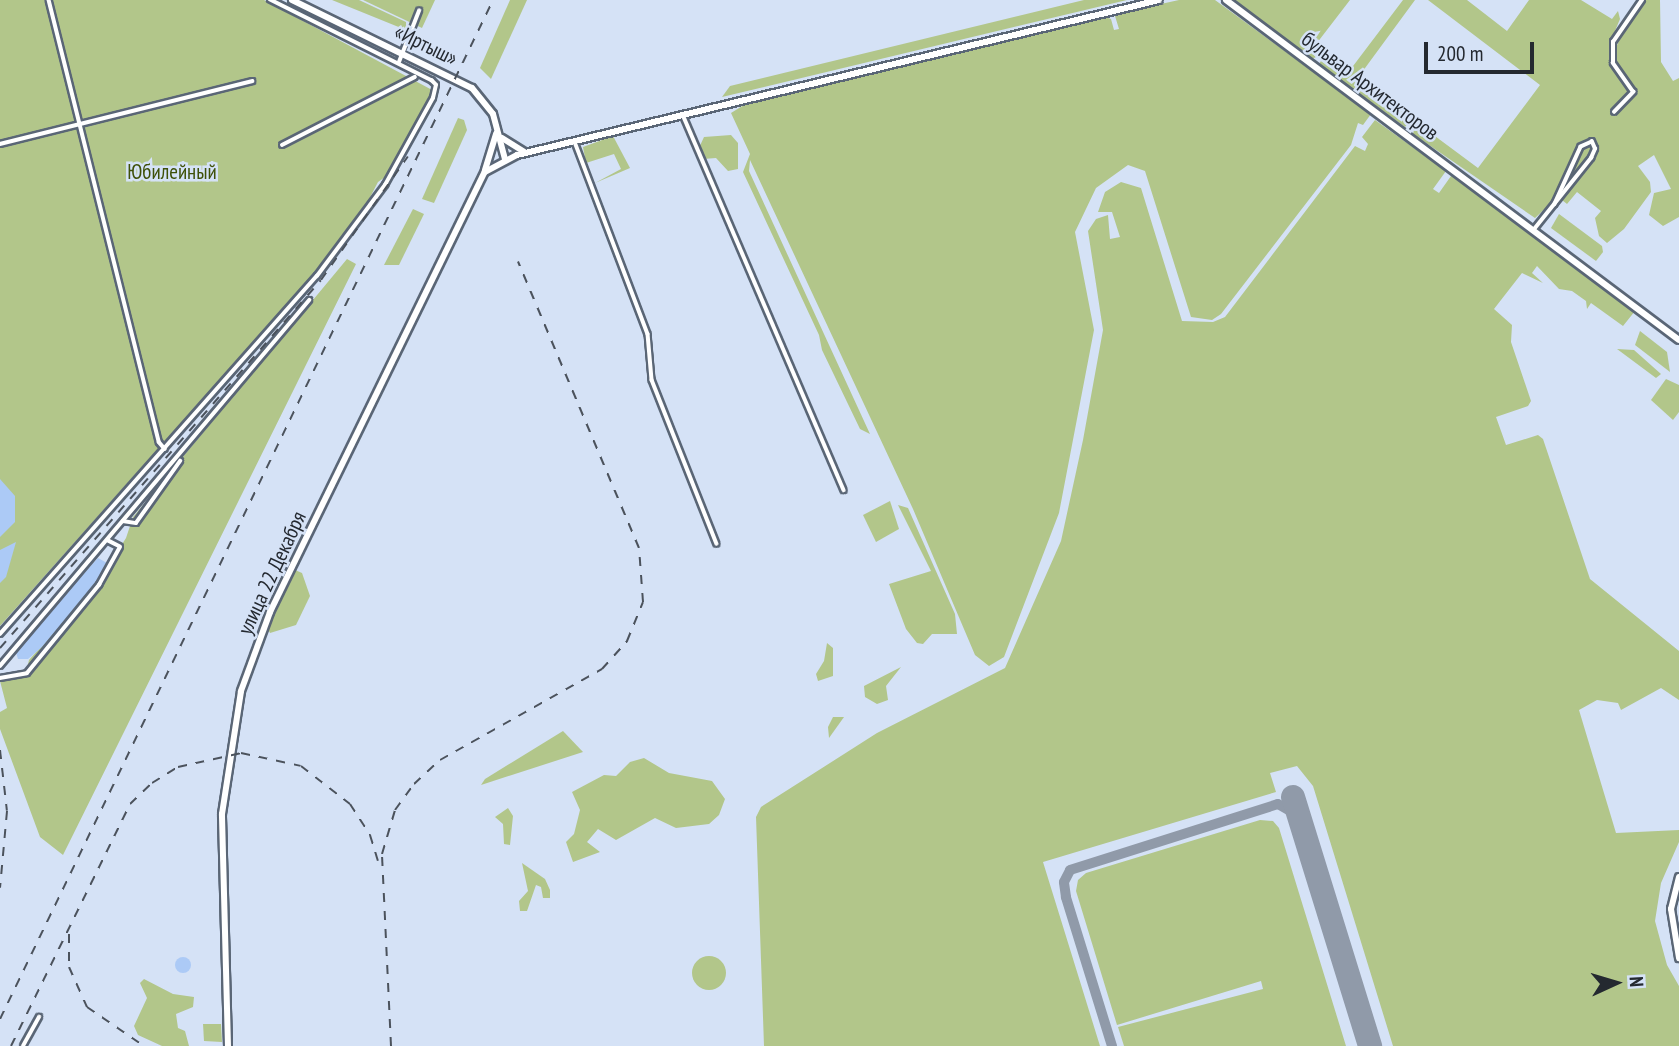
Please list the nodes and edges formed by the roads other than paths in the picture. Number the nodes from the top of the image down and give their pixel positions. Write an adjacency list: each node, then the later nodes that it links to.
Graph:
1 (49, 0): 14 (street)
2 (270, 0): 9 (street)
3 (292, 0): 8 (main road, «Иртыш»)
4 (1159, 0): 13 (main road)
5 (1226, 0): 23 (main road, бульвар Архитекторов)
6 (1642, 0): 12 (street)
7 (419, 11): 8 (street)
8 (403, 53): 9 (street); 15 (main road, «Иртыш»)
9 (399, 62): 10 (street)
10 (415, 77): 18 (street); 26 (street)
11 (252, 81): 14 (street)
12 (1614, 112)
13 (684, 117): 16 (main road); 28 (street)
14 (81, 124): 17 (street); 26 (street)
15 (497, 127): 19 (main road); 20 (main road, «Иртыш»); 21 (main road, улица 22 Декабря)
16 (575, 142): 19 (main road); 31 (street)
17 (0, 144)
18 (282, 145)
19 (530, 152): 20 (main road)
20 (505, 159): 21 (main road)
21 (485, 172): 39 (main road, улица 22 Декабря)
22 (1555, 204): 22 (street); 23 (street)
23 (1534, 230): 25 (main road, бульвар Архитекторов)
24 (309, 300): 29 (street)
25 (1679, 337)
26 (165, 449): 32 (street)
27 (180, 461): 29 (street)
28 (844, 490)
29 (123, 521): 30 (street)
30 (108, 541): 33 (street); 34 (street)
31 (717, 544)
32 (0, 634)
33 (0, 666)
34 (0, 678)
35 (1679, 877): 36 (main road)
36 (1679, 958)
37 (38, 1017): 38 (street)
38 (23, 1046)
39 (228, 1046)

